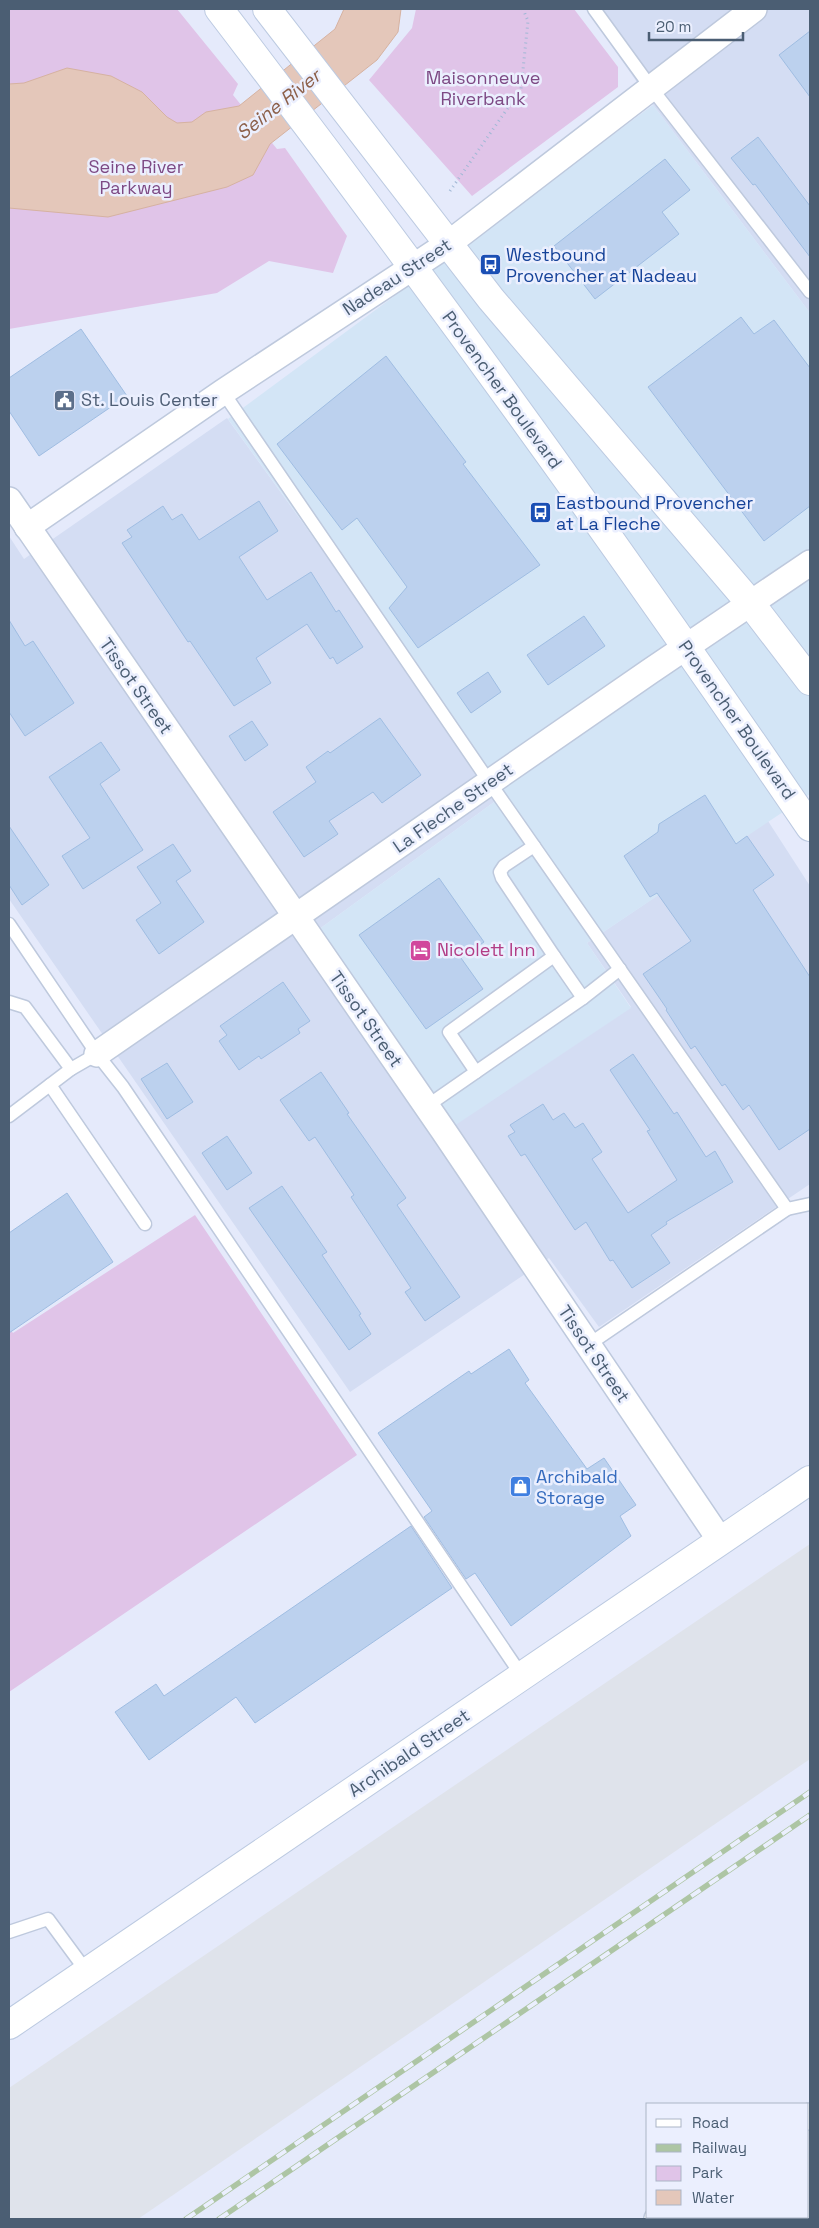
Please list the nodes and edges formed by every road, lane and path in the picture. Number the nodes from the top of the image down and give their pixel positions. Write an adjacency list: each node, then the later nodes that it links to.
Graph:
1 (219, 9): 9 (main road, Provencher Boulevard)
2 (267, 9): 8 (main road)
3 (523, 9): 7 (path)
4 (594, 9): 6 (lane)
5 (754, 9): 6 (street, Nadeau Street)
6 (652, 89): 8 (street, Nadeau Street); 10 (lane)
7 (450, 191)
8 (448, 244): 9 (street, Nadeau Street); 15 (main road)
9 (414, 266): 11 (street, Nadeau Street); 16 (main road, Provencher Boulevard)
10 (810, 292)
11 (223, 392): 13 (street, Nadeau Street); 18 (lane)
12 (9, 500): 13 (street, Tissot Street)
13 (27, 527): 21 (street, Tissot Street)
14 (810, 563): 15 (street, La Fleche Street)
15 (752, 604): 16 (street, La Fleche Street); 17 (main road)
16 (687, 647): 18 (street, La Fleche Street); 19 (main road, Provencher Boulevard)
17 (810, 681)
18 (490, 783): 20 (lane); 21 (street, La Fleche Street)
19 (810, 827)
20 (534, 846): 23 (lane); 24 (lane)
21 (295, 918): 27 (street, La Fleche Street); 31 (street, Tissot Street)
22 (9, 924): 27 (lane)
23 (554, 956): 25 (lane); 29 (lane)
24 (620, 969): 25 (lane); 34 (lane)
25 (583, 998): 29 (lane)
26 (9, 1002): 28 (lane)
27 (97, 1054): 28 (lane); 39 (lane)
28 (71, 1069): 30 (lane)
29 (476, 1072): 31 (lane)
30 (50, 1085): 32 (lane); 35 (lane)
31 (427, 1106): 36 (street, Tissot Street)
32 (9, 1116)
33 (810, 1204): 34 (lane)
34 (787, 1209): 36 (lane)
35 (145, 1224)
36 (588, 1345): 38 (street, Tissot Street)
37 (810, 1480): 38 (main road, Archibald Street)
38 (720, 1540): 39 (main road, Archibald Street)
39 (522, 1676): 41 (main road, Archibald Street)
40 (9, 1932): 41 (lane)
41 (87, 1972): 42 (main road, Archibald Street)
42 (9, 2025)

